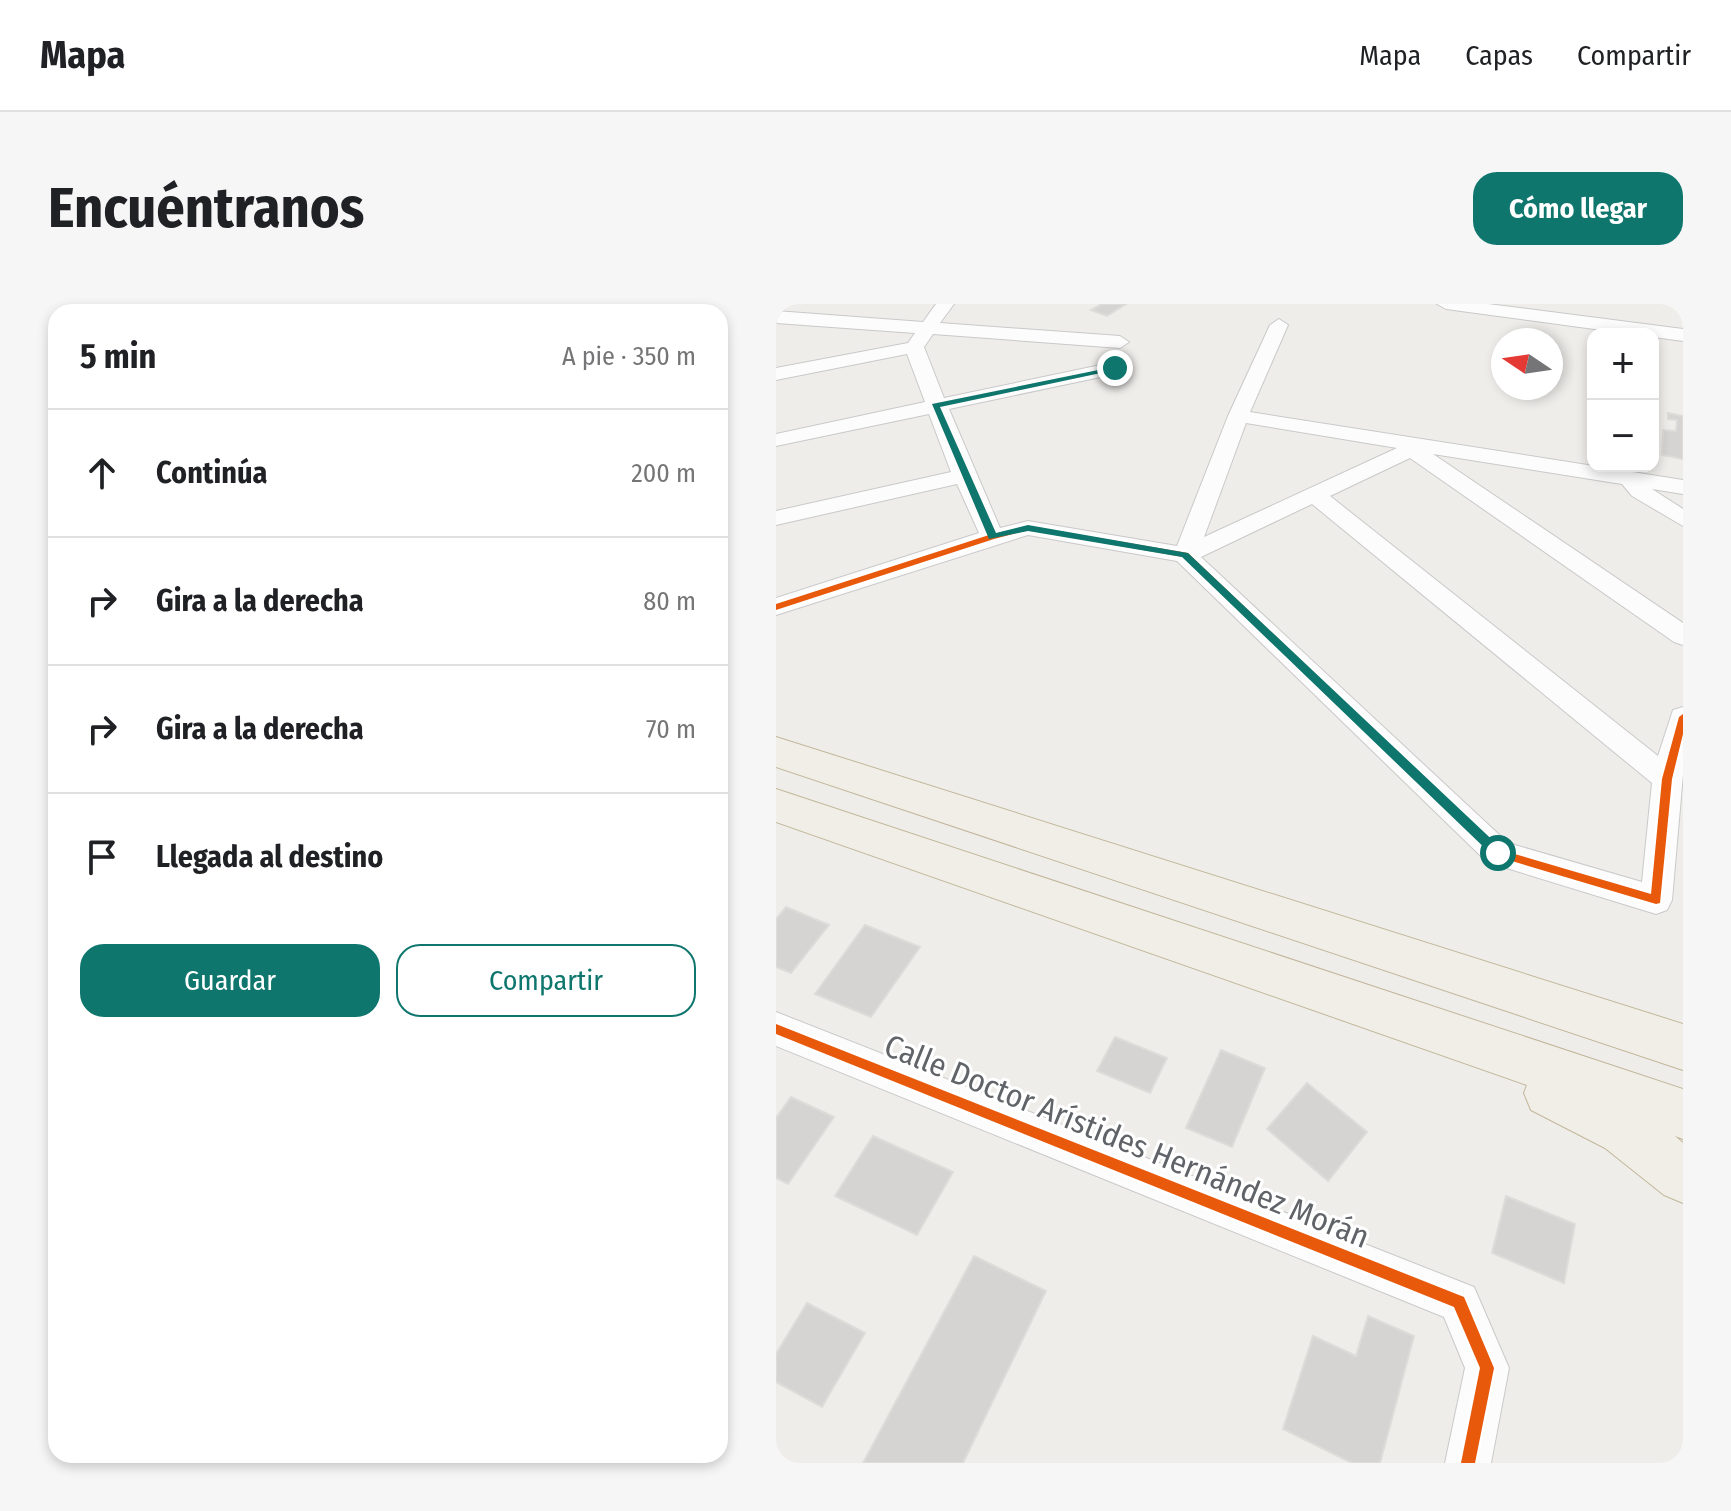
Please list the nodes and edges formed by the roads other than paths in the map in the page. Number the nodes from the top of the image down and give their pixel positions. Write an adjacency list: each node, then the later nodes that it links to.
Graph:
1 (945, 304): 5 (street)
2 (1446, 304): 6 (street)
3 (776, 317): 5 (street)
4 (1279, 325): 12 (street)
5 (929, 328): 7 (street); 8 (street)
6 (1683, 335)
7 (1120, 342)
8 (914, 347): 10 (street); 11 (street)
9 (1115, 368): 11 (street)
10 (776, 374)
11 (935, 406): 13 (street); 15 (street)
12 (1238, 416): 14 (street); 22 (street)
13 (776, 440)
14 (1415, 447): 16 (street); 18 (street); 24 (street)
15 (964, 476): 19 (street); 21 (street)
16 (1629, 479): 17 (street); 20 (street)
17 (1683, 487)
18 (1314, 494): 22 (street); 27 (street)
19 (776, 518)
20 (1683, 519)
21 (992, 537): 22 (street); 23 (street)
22 (1185, 555): 27 (street)
23 (776, 607)
24 (1683, 636)
25 (1683, 717): 27 (street)
26 (776, 752): 31 (highway)
27 (1667, 779)
28 (776, 805): 29 (highway)
29 (1412, 1021): 32 (highway); 33 (highway)
30 (776, 1029): 34 (street, Calle Doctor Arístides Hernández Morán)
31 (1683, 1047)
32 (1683, 1114)
33 (1683, 1176)
34 (1468, 1463)

